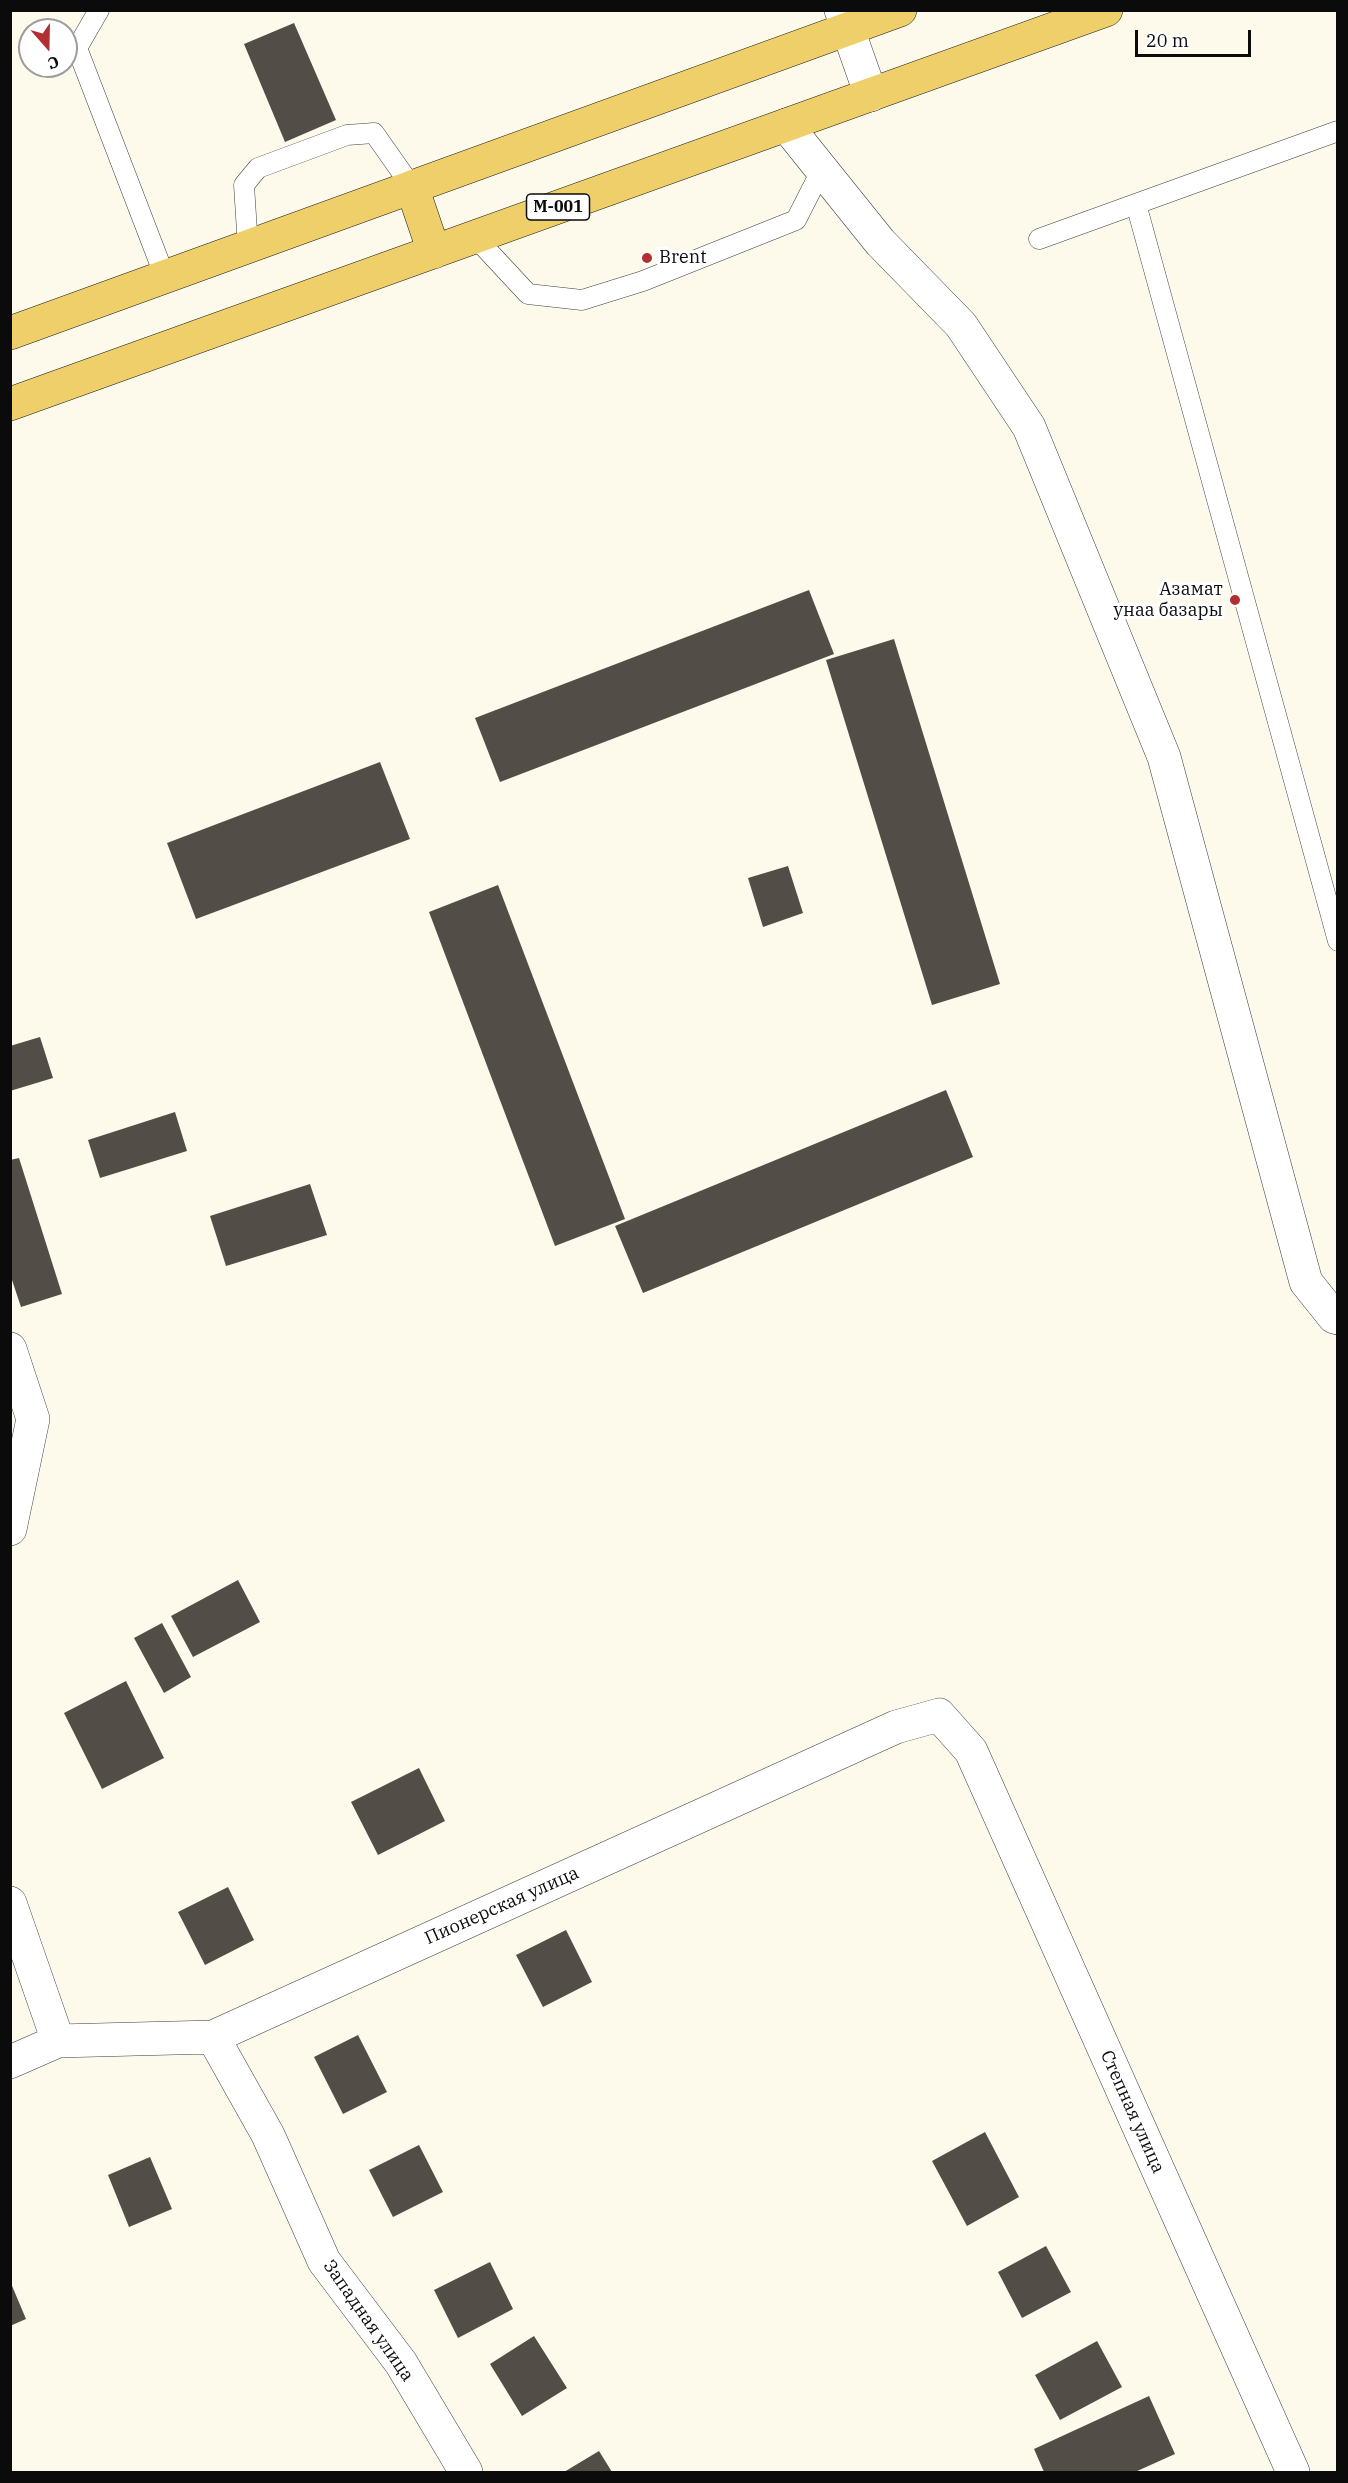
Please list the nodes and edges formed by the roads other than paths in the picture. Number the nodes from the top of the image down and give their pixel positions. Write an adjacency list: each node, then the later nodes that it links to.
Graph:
1 (99, 10): 15 (lane)
2 (900, 10): 4 (main road)
3 (1106, 10): 5 (main road, M-001)
4 (844, 20): 5 (street); 9 (main road)
5 (871, 94): 6 (main road, M-001)
6 (786, 125): 8 (street); 11 (main road, M-001)
7 (1338, 131): 10 (lane)
8 (822, 170): 11 (lane); 19 (street)
9 (412, 187): 13 (main road); 13 (lane); 14 (main road)
10 (1136, 204): 12 (lane); 18 (lane)
11 (475, 237): 14 (main road, M-001)
12 (1039, 238)
13 (248, 247): 15 (main road)
14 (434, 252): 17 (main road, M-001)
15 (165, 277): 16 (main road)
16 (10, 333)
17 (10, 404)
18 (1338, 941)
19 (1338, 1318)
20 (10, 1349): 21 (street)
21 (10, 1529)
22 (971, 1750): 24 (street, Пионерская улица); 28 (street, Степная улица)
23 (10, 1903): 25 (street)
24 (213, 2037): 25 (street, Пионерская улица); 27 (street, Западная улица)
25 (58, 2041): 26 (street, Пионерская улица)
26 (10, 2062)
27 (465, 2472)
28 (1293, 2472)

